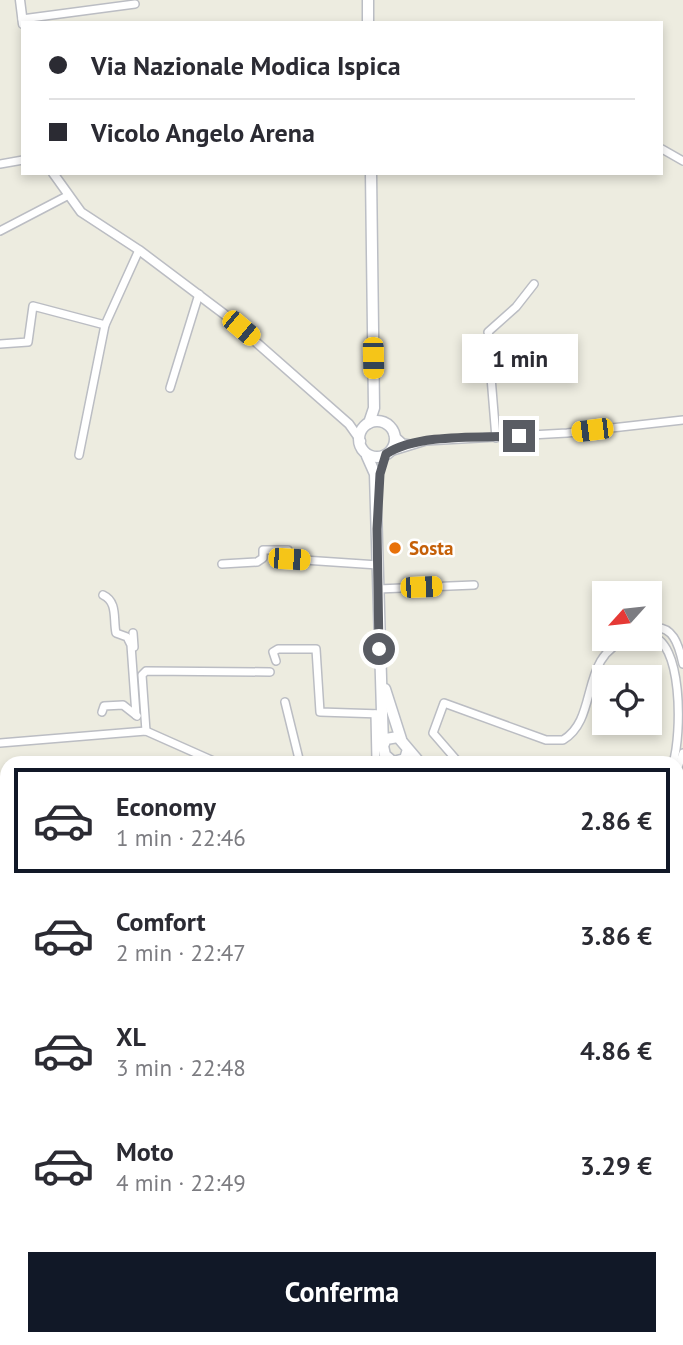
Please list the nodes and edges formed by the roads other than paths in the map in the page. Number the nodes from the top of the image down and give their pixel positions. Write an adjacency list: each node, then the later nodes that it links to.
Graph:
1 (20, 0): 4 (street)
2 (368, 0): 6 (main road)
3 (135, 4): 5 (street)
4 (22, 21)
5 (28, 21)
6 (368, 21)
7 (663, 150): 9 (street)
8 (21, 160): 10 (street)
9 (683, 161)
10 (0, 164)
11 (54, 175): 13 (street)
12 (371, 175): 20 (main road)
13 (67, 196): 14 (street); 15 (street)
14 (0, 231)
15 (139, 250): 17 (street); 18 (street)
16 (534, 284): 27 (street)
17 (199, 294): 21 (street); 24 (street)
18 (105, 325): 19 (street); 31 (street)
19 (0, 344)
20 (374, 351): 23 (main road); 25 (main road)
21 (170, 388)
22 (683, 420): 27 (street)
23 (387, 423): 25 (main road); 26 (main road)
24 (349, 424): 25 (street); 28 (street)
25 (368, 424): 28 (main road)
26 (393, 435): 29 (street); 30 (main road)
27 (496, 438): 29 (street)
28 (361, 440): 32 (main road)
29 (410, 444): 30 (street)
30 (387, 454): 32 (main road); 33 (main road)
31 (79, 456)
32 (367, 456): 33 (main road)
33 (377, 529): 35 (main road)
34 (222, 564): 35 (street)
35 (378, 565): 37 (main road)
36 (474, 585): 37 (street)
37 (378, 589): 43 (main road)
38 (103, 595): 50 (street)
39 (662, 628): 45 (street)
40 (133, 633): 50 (street)
41 (662, 640): 63 (street)
42 (606, 651): 62 (street)
43 (380, 658): 49 (main road); 52 (main road)
44 (275, 661): 49 (street)
45 (683, 664)
46 (270, 672): 51 (street)
47 (285, 702): 58 (street)
48 (102, 712): 50 (street)
49 (378, 714): 59 (main road); 59 (street)
50 (138, 717): 51 (street)
51 (144, 731): 53 (street); 55 (street)
52 (401, 739): 54 (main road); 59 (main road)
53 (0, 743)
54 (408, 749): 60 (main road); 61 (main road)
55 (194, 751): 56 (street); 57 (street)
56 (194, 756)
57 (204, 756)
58 (298, 756)
59 (381, 756)
60 (407, 756)
61 (414, 756)
62 (453, 756)
63 (674, 756)

